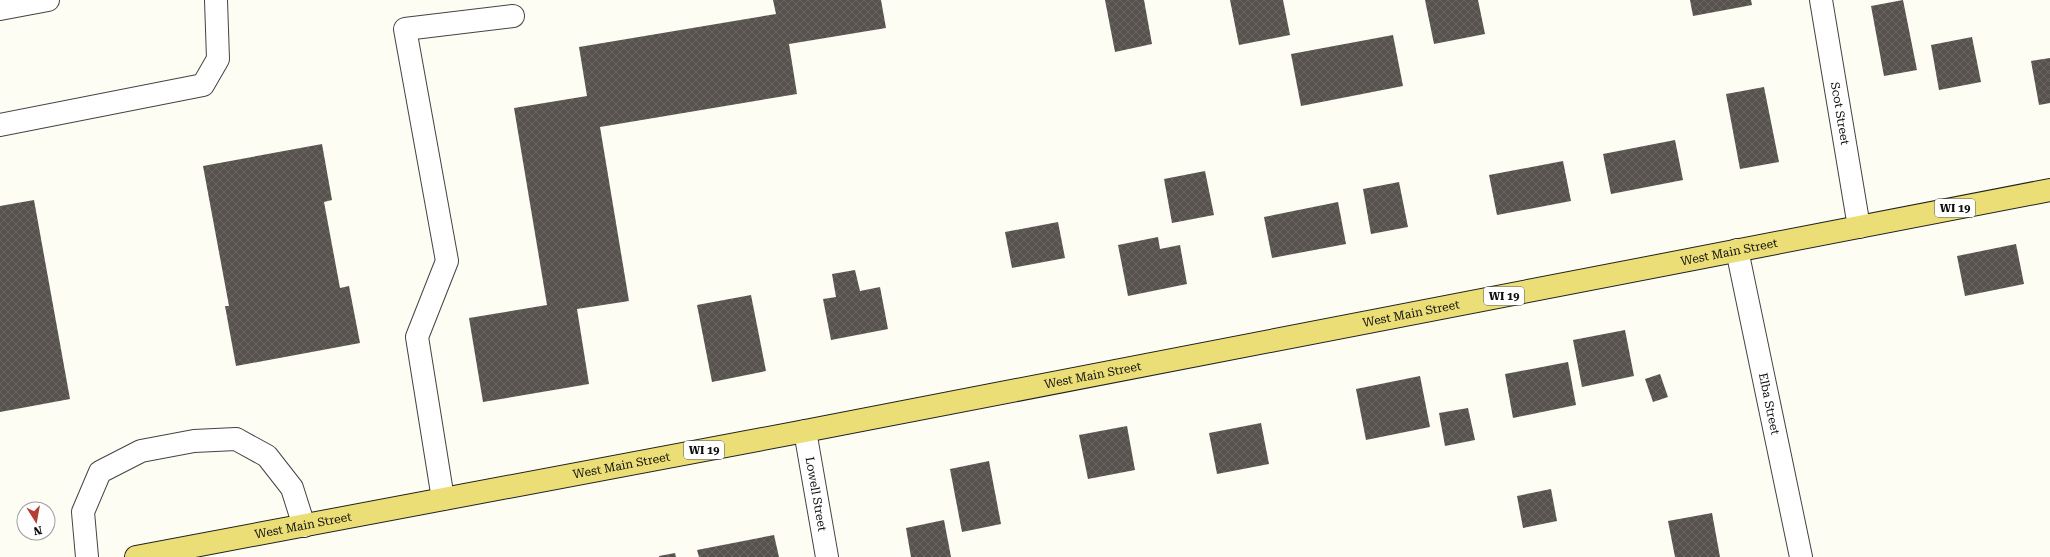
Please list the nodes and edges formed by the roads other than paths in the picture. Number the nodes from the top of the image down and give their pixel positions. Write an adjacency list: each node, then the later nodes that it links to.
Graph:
1 (48, 0): 4 (street)
2 (216, 0): 6 (street)
3 (1821, 0): 8 (street, Scot Street)
4 (0, 9)
5 (513, 16): 11 (street)
6 (0, 125)
7 (2050, 190): 8 (main road, West Main Street / WI 19)
8 (1860, 227): 9 (main road, West Main Street / WI 19)
9 (1737, 250): 10 (main road, West Main Street / WI 19); 16 (street, Elba Street)
10 (805, 431): 11 (main road, West Main Street / WI 19); 15 (street, Lowell Street)
11 (443, 499): 12 (main road, West Main Street / WI 19)
12 (304, 526): 13 (street); 14 (main road, West Main Street / WI 19)
13 (87, 557)
14 (136, 557)
15 (827, 557)
16 (1801, 557)

